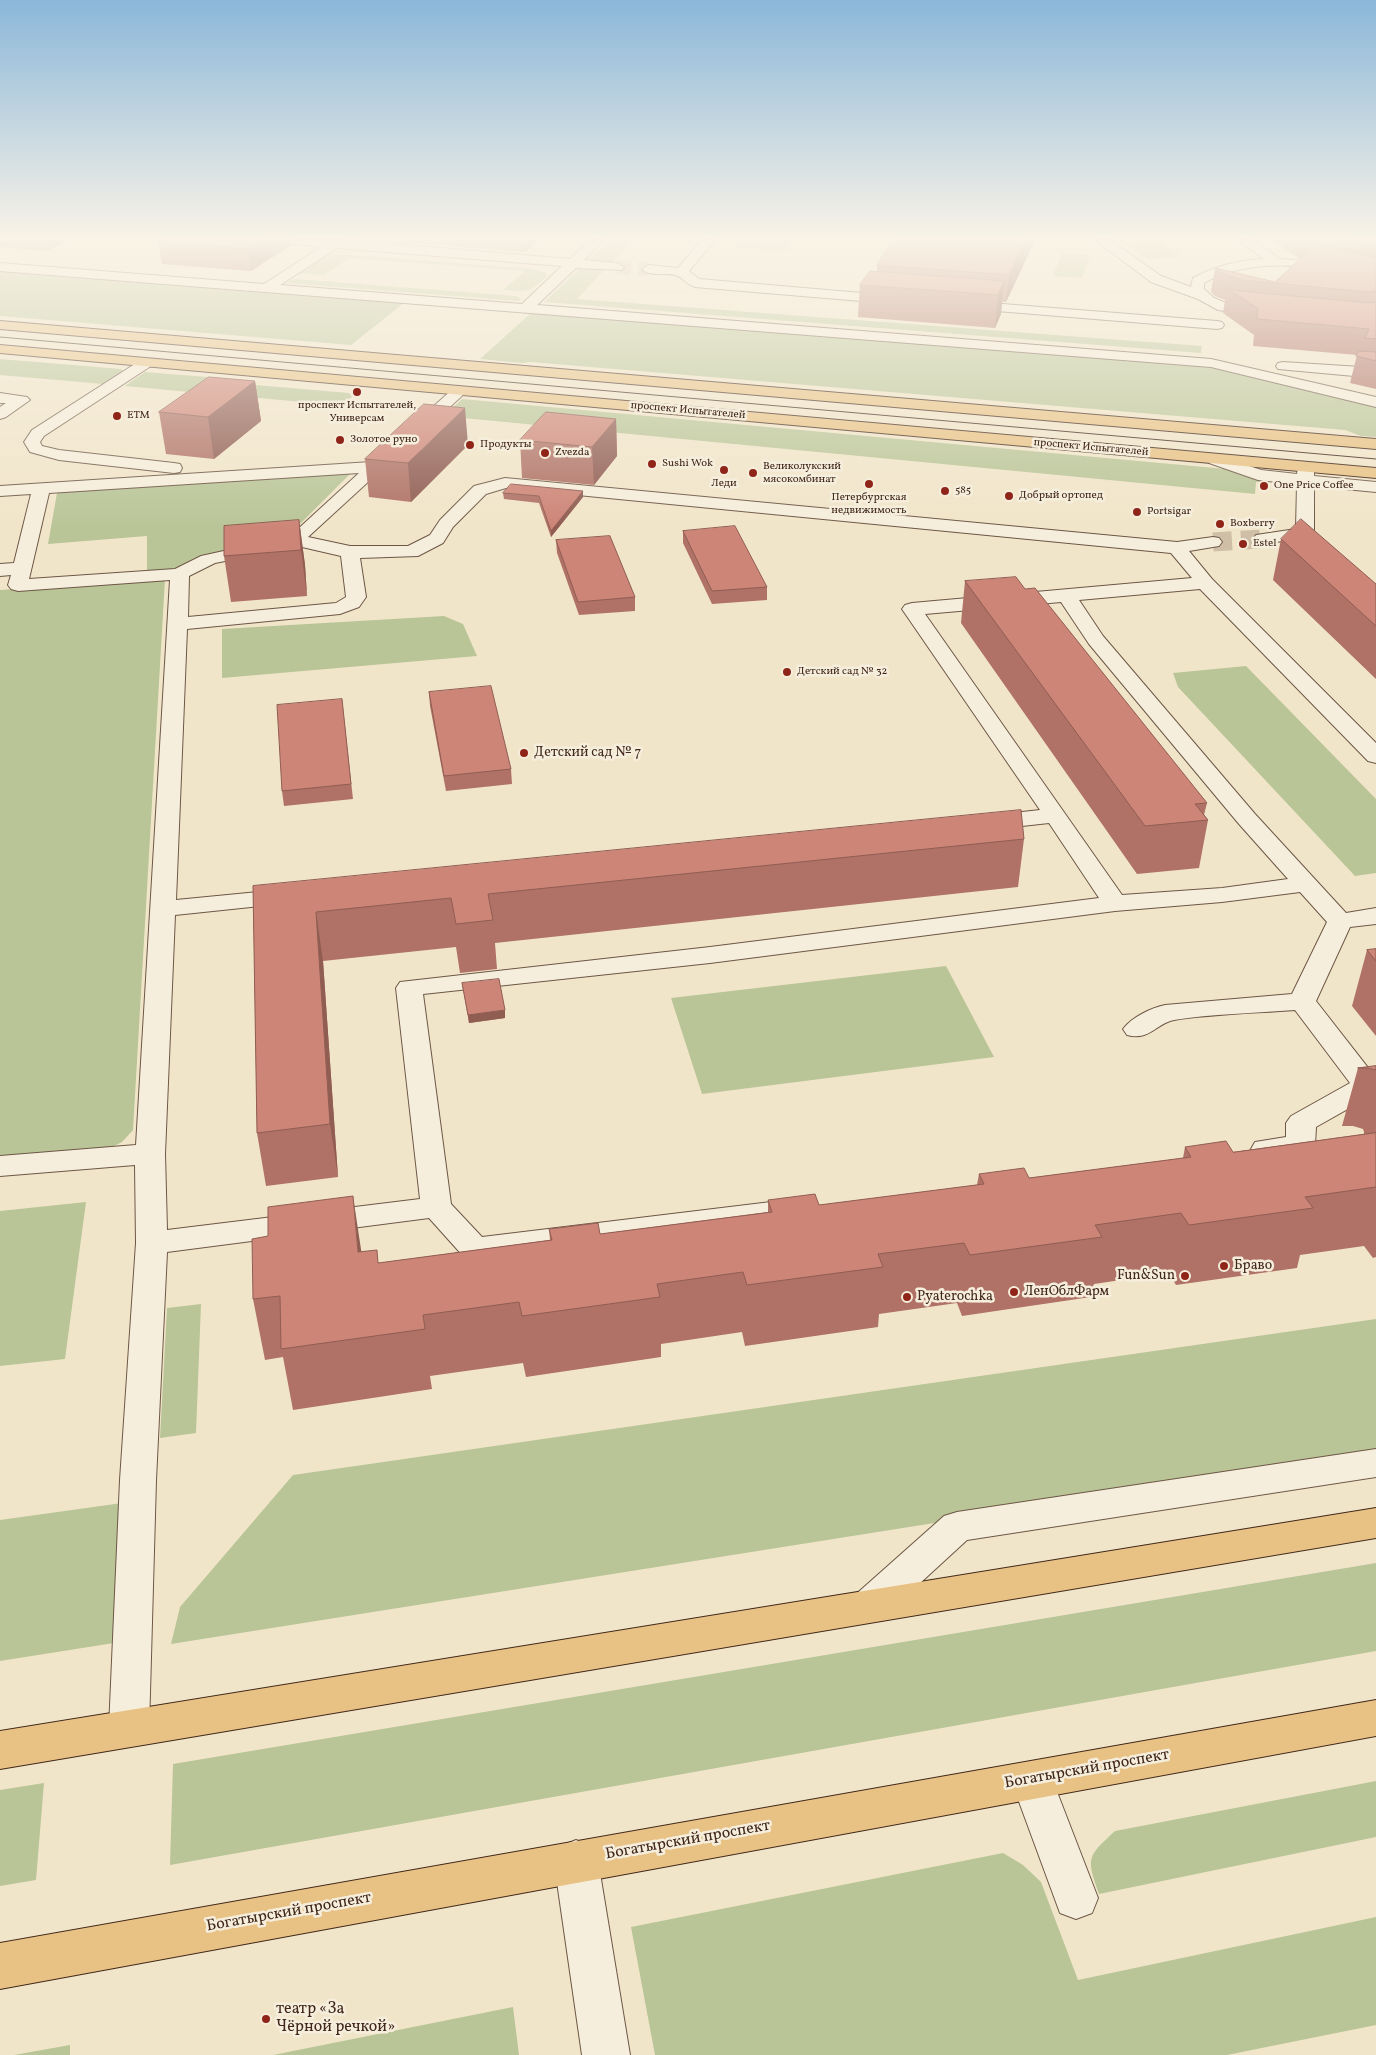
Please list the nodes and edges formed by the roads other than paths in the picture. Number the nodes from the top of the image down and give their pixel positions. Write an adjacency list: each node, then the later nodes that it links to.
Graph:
1 (126, 336): 12 (main road, проспект Испытателей)
2 (945, 336): 5 (street)
3 (1215, 336): 5 (street)
4 (0, 349): 6 (main road, проспект Испытателей)
5 (1212, 353): 7 (street); 10 (street)
6 (146, 363): 8 (main road, проспект Испытателей); 17 (street)
7 (1376, 373)
8 (459, 391): 13 (main road, проспект Испытателей); 14 (street)
9 (0, 398): 11 (street)
10 (1376, 402)
11 (0, 414)
12 (1376, 444)
13 (1215, 459): 15 (street)
14 (374, 468): 17 (street); 22 (street)
15 (1306, 473): 16 (main road); 18 (street); 21 (street)
16 (1376, 473)
17 (247, 476): 19 (street)
18 (1376, 486)
19 (41, 489): 20 (street); 26 (street)
20 (0, 492)
21 (1262, 539)
22 (295, 540): 25 (street); 28 (street)
23 (1213, 542): 24 (street)
24 (1177, 548): 25 (street); 29 (street)
25 (350, 552): 31 (street)
26 (22, 568): 27 (street); 28 (street)
27 (0, 570)
28 (180, 574): 31 (street)
29 (1205, 583): 30 (street); 32 (street)
30 (1066, 595): 33 (street); 35 (street)
31 (178, 624): 38 (street)
32 (1376, 756)
33 (1055, 815): 34 (street); 37 (street)
34 (967, 824)
35 (1304, 884): 37 (street); 40 (street)
36 (309, 894): 38 (street)
37 (1115, 902): 47 (street)
38 (163, 909): 44 (street)
39 (1376, 916): 40 (street)
40 (1340, 920): 41 (street)
41 (1302, 1001): 42 (street); 43 (street)
42 (1137, 1029)
43 (1241, 1153)
44 (150, 1154): 45 (street); 48 (street)
45 (0, 1166)
46 (828, 1205): 47 (street)
47 (436, 1207): 48 (street)
48 (152, 1243): 53 (street)
49 (1376, 1463): 51 (street)
50 (1376, 1523): 51 (main road)
51 (868, 1607): 53 (main road)
52 (1376, 1718): 55 (main road, Богатырский проспект)
53 (129, 1728): 54 (main road)
54 (0, 1750)
55 (1032, 1780): 56 (main road, Богатырский проспект); 57 (street)
56 (576, 1862): 58 (main road, Богатырский проспект); 59 (street)
57 (1076, 1898)
58 (0, 1966)
59 (606, 2055)

